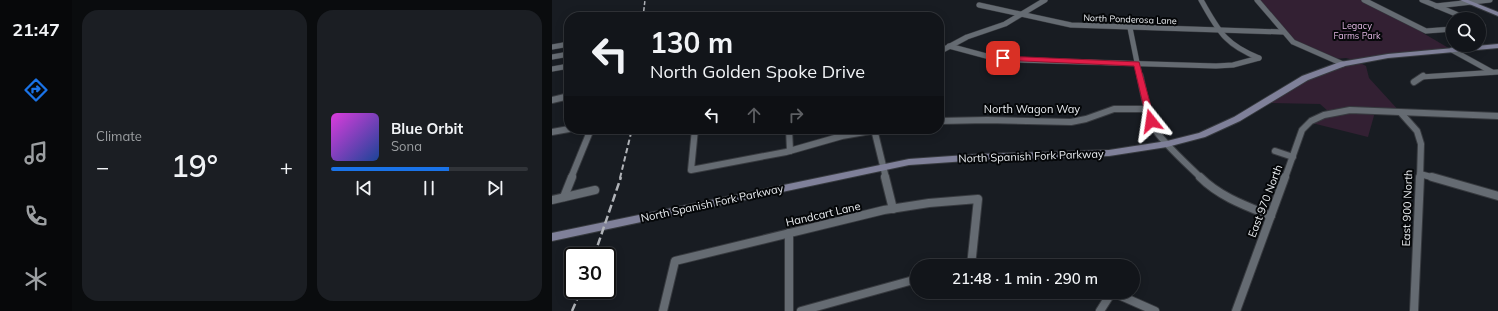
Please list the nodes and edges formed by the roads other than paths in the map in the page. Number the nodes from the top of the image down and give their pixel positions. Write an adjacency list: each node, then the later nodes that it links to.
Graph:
1 (1045, 0): 12 (street)
2 (1201, 0): 15 (street)
3 (1257, 0): 16 (street)
4 (1364, 0): 14 (street)
5 (1422, 0): 9 (street)
6 (1490, 0): 7 (street)
7 (1466, 1): 9 (street); 11 (street)
8 (979, 5): 12 (street, North Ponderosa Lane)
9 (1436, 6): 10 (street)
10 (1451, 12)
11 (1498, 14)
12 (1021, 15): 13 (street, North Ponderosa Lane); 18 (street)
13 (1130, 28): 15 (street, North Ponderosa Lane); 27 (street)
14 (1446, 29)
15 (1218, 30): 16 (street, North Ponderosa Lane); 27 (street)
16 (1283, 32): 28 (street)
17 (564, 45): 20 (street)
18 (949, 46): 22 (street); 27 (street)
19 (1498, 46): 21 (street, North Spanish Fork Parkway)
20 (552, 47)
21 (1486, 47)
22 (944, 49)
23 (1446, 51): 28 (street, North Spanish Fork Parkway)
24 (1456, 52): 31 (street)
25 (564, 55): 26 (street)
26 (552, 57)
27 (1137, 64): 35 (street)
28 (1343, 64): 46 (street, North Spanish Fork Parkway)
29 (564, 67): 30 (street)
30 (552, 69)
31 (1495, 72): 32 (street)
32 (1414, 82)
33 (564, 97): 34 (street)
34 (552, 100)
35 (1147, 109): 38 (street, North Wagon Way); 46 (street)
36 (1401, 113): 37 (street, East 970 North); 49 (street, East 970 North); 51 (street, East 900 North)
37 (1498, 116)
38 (944, 121)
39 (564, 130): 40 (street)
40 (552, 132)
41 (589, 134): 54 (street)
42 (695, 134): 47 (street)
43 (789, 134): 47 (street)
44 (852, 134): 47 (street)
45 (877, 134): 50 (street)
46 (1167, 144): 50 (street, North Spanish Fork Parkway); 57 (street)
47 (790, 151)
48 (1275, 151): 49 (street)
49 (1294, 157): 57 (street, East 970 North)
50 (882, 167): 56 (street); 59 (street, North Spanish Fork Parkway)
51 (1420, 174): 53 (street); 70 (street, East 900 North)
52 (595, 190): 54 (street)
53 (1498, 196)
54 (564, 197): 55 (street)
55 (552, 200)
56 (893, 209): 58 (street, Handcart Lane); 60 (street, Handcart Lane)
57 (1271, 216): 69 (street, East 970 North)
58 (789, 233): 64 (street, Handcart Lane); 65 (street)
59 (552, 237)
60 (972, 259)
61 (910, 281): 66 (street)
62 (1108, 299): 67 (street)
63 (1128, 299): 68 (street)
64 (663, 311)
65 (789, 311)
66 (801, 311)
67 (1100, 311)
68 (1155, 311)
69 (1236, 311)
70 (1414, 311)

